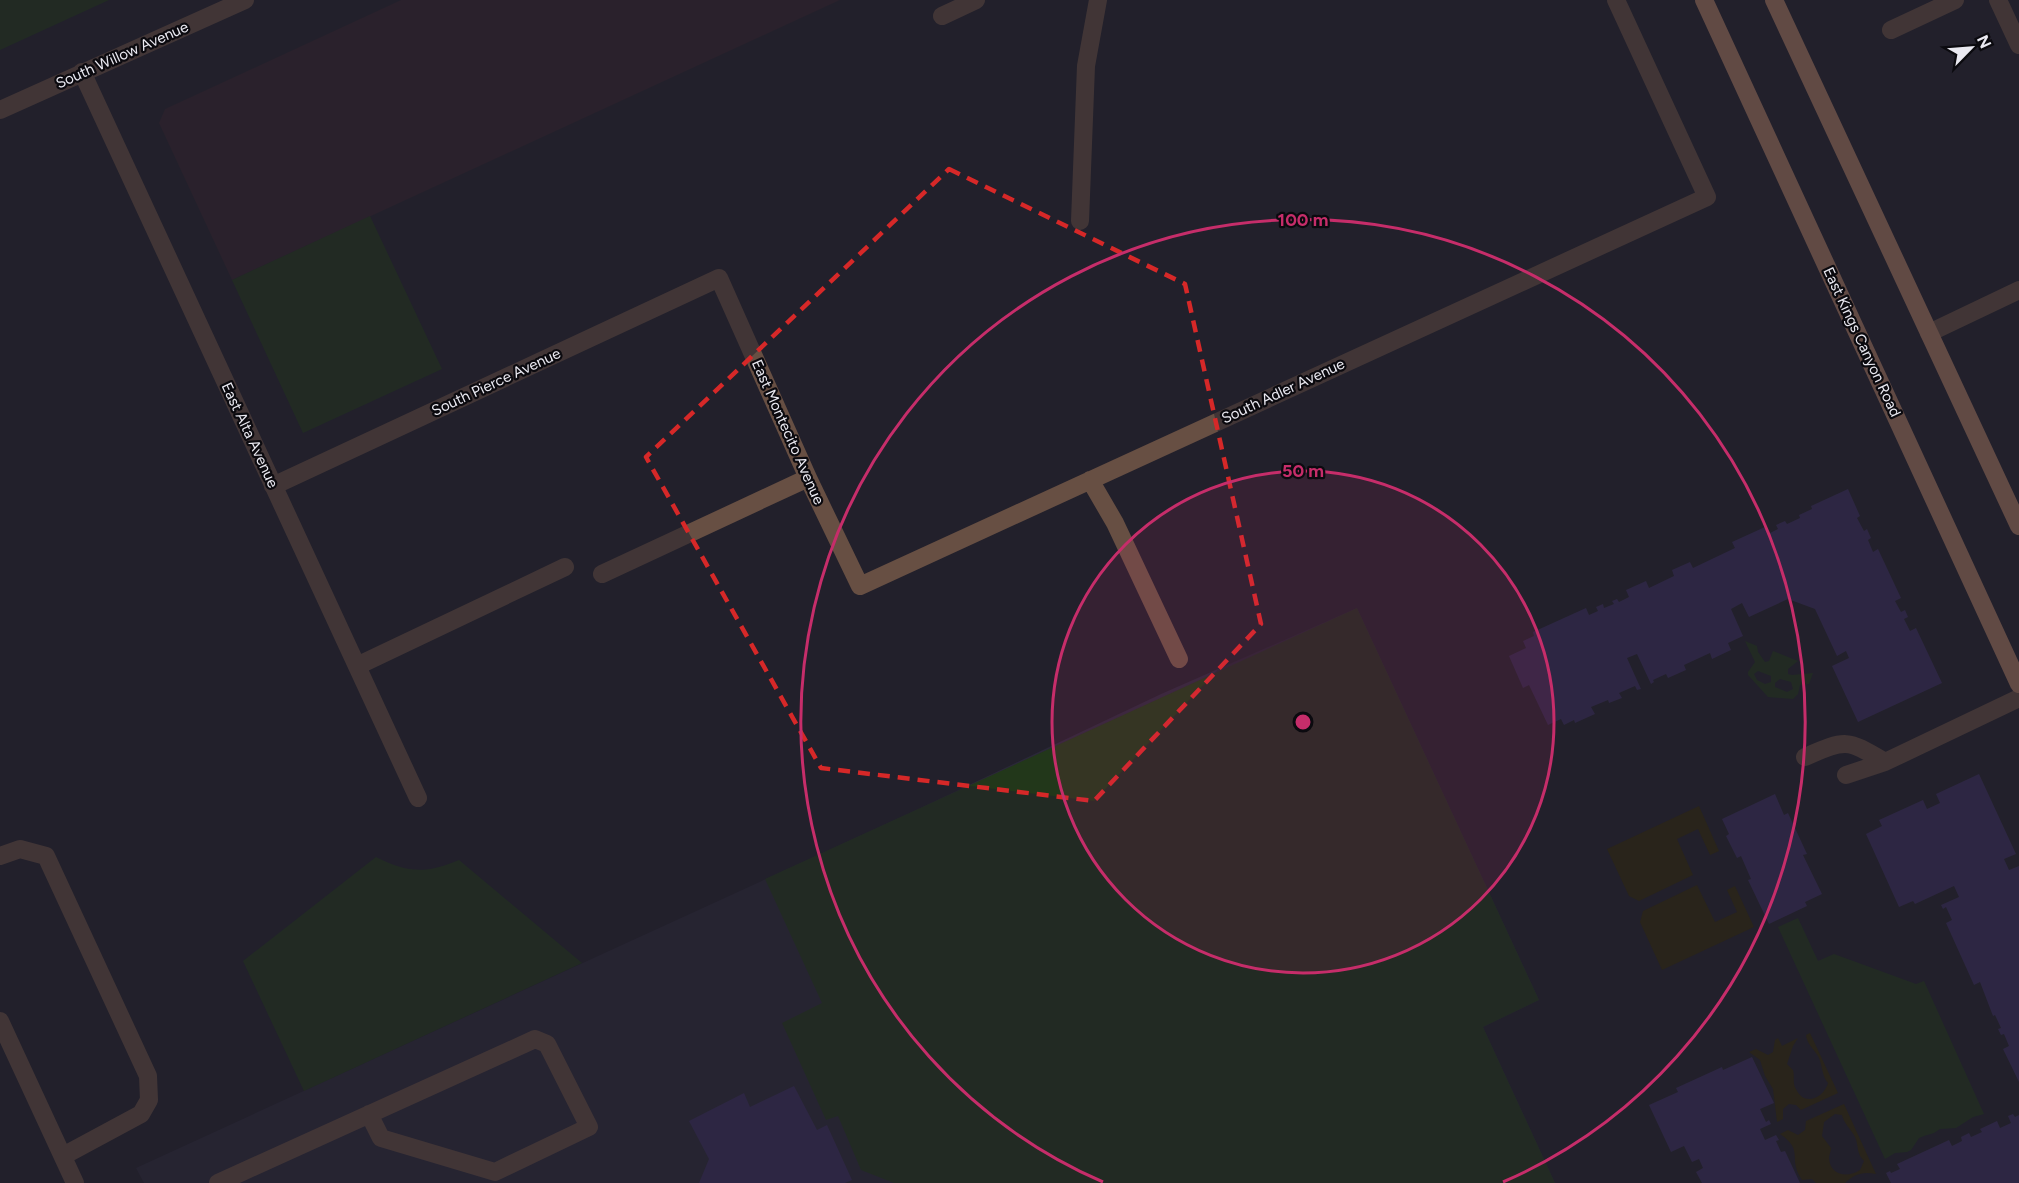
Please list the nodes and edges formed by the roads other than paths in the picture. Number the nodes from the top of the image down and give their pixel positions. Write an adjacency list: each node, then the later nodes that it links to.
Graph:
1 (245, 0): 12 (street, South Willow Avenue)
2 (976, 0): 9 (street)
3 (1098, 0): 14 (street)
4 (1616, 0): 19 (street, South Adler Avenue)
5 (1704, 0): 27 (main road, East Kings Canyon Road)
6 (1774, 0): 17 (main road)
7 (1955, 0): 10 (street)
8 (1998, 0): 11 (street)
9 (942, 16)
10 (1891, 30)
11 (2019, 45)
12 (82, 72): 13 (street, South Willow Avenue); 20 (street, East Alta Avenue)
13 (0, 110)
14 (1080, 221)
15 (719, 278): 18 (street, East Montecito Avenue); 20 (street, South Pierce Avenue)
16 (2019, 290): 17 (street)
17 (1929, 333): 21 (main road)
18 (808, 478): 23 (street); 24 (street, East Montecito Avenue)
19 (1090, 480): 24 (street, South Adler Avenue); 25 (street)
20 (273, 486): 26 (street, East Alta Avenue)
21 (2019, 526)
22 (565, 567): 26 (street)
23 (602, 574)
24 (860, 586)
25 (1179, 659)
26 (357, 666): 32 (street, East Alta Avenue)
27 (2019, 684)
28 (2019, 698): 30 (street)
29 (1805, 757): 30 (street)
30 (1885, 762): 31 (street)
31 (1846, 775)
32 (418, 798)
33 (0, 856): 36 (street)
34 (0, 1021): 36 (street)
35 (369, 1114): 35 (street); 38 (street)
36 (63, 1156): 37 (street)
37 (75, 1183)
38 (218, 1183)

